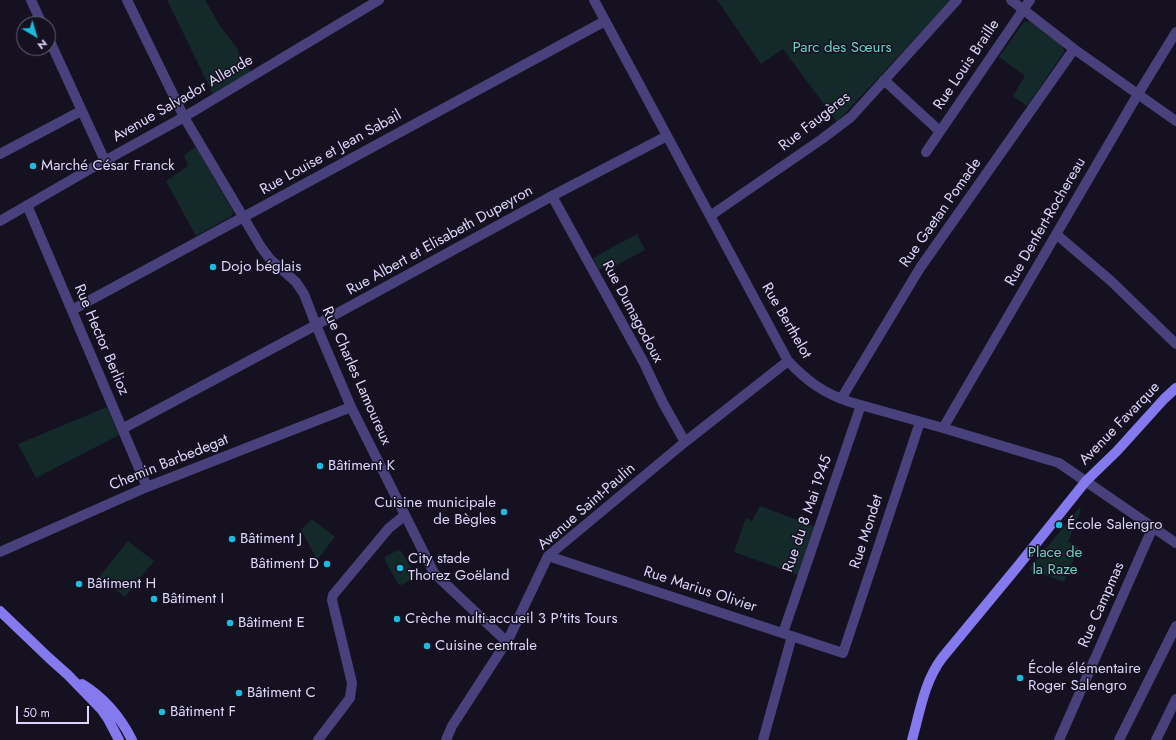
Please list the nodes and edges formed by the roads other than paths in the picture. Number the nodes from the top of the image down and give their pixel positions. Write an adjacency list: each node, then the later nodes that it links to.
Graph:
1 (31, 0): 9 (street)
2 (127, 0): 17 (street, Rue Charles Lamoureux)
3 (379, 0): 17 (street, Avenue Salvador Allende)
4 (594, 0): 10 (street, Rue Berthelot)
5 (957, 0): 14 (street, Rue Faugères)
6 (1011, 0): 8 (street)
7 (1030, 0): 8 (street, Rue Louis Braille)
8 (1023, 9): 12 (street); 19 (street, Rue Louis Braille)
9 (38, 16)
10 (605, 22): 20 (street, Rue Berthelot); 27 (street, Rue Louise et Jean Sabail)
11 (1176, 32): 15 (street, Rue Denfert-Rochereau)
12 (1074, 48): 15 (street); 35 (street, Rue Gaetan Pomade)
13 (56, 55): 16 (street)
14 (884, 80): 19 (street, Rue Louis Braille); 26 (street, Rue Faugères)
15 (1138, 94): 18 (street); 29 (street, Rue Denfert-Rochereau)
16 (81, 111): 22 (street); 23 (street)
17 (184, 117): 23 (street, Avenue Salvador Allende); 27 (street, Rue Charles Lamoureux)
18 (1176, 120)
19 (942, 128): 21 (street, Rue Louis Braille)
20 (667, 136): 24 (street, Rue Albert et Elisabeth Dupeyron); 26 (street, Rue Berthelot)
21 (926, 152)
22 (0, 154)
23 (104, 161): 25 (street, Avenue Salvador Allende)
24 (552, 196): 31 (street, Rue Albert et Elisabeth Dupeyron); 41 (street, Rue Dumagodoux)
25 (26, 205): 28 (street, Avenue Salvador Allende); 30 (street, Rue Hector Berlioz)
26 (710, 216): 33 (street, Rue Berthelot)
27 (243, 218): 30 (street, Rue Louise et Jean Sabail); 31 (street, Rue Charles Lamoureux)
28 (0, 221)
29 (1056, 234): 32 (street); 39 (street, Rue Denfert-Rochereau)
30 (72, 310): 40 (street, Rue Hector Berlioz)
31 (316, 325): 37 (street, Rue Charles Lamoureux); 40 (street, Rue Albert et Elisabeth Dupeyron)
32 (1176, 344)
33 (788, 361): 35 (street, Rue Berthelot); 41 (street, Avenue Saint-Paulin)
34 (1176, 388): 42 (street, Avenue Favarque)
35 (841, 399): 36 (street, Rue Berthelot)
36 (861, 405): 38 (street, Rue Berthelot); 51 (street, Rue du 8 Mai 1945)
37 (350, 407): 43 (street, Chemin Barbedegat); 44 (street, Rue Charles Lamoureux)
38 (920, 422): 39 (street, Rue Berthelot); 53 (street, Rue Mondet)
39 (943, 428): 42 (street, Rue Berthelot)
40 (122, 429): 43 (street, Rue Hector Berlioz)
41 (685, 442): 48 (street, Avenue Saint-Paulin)
42 (1086, 481): 45 (street, Rue Berthelot); 61 (street, Avenue Favarque)
43 (147, 487): 47 (street, Chemin Barbedegat)
44 (404, 516): 52 (street, Rue Charles Lamoureux); 58 (street)
45 (1153, 527): 46 (street, Rue Berthelot); 62 (street, Rue Campmas)
46 (1176, 543)
47 (0, 552)
48 (548, 556): 51 (street, Rue Marius Olivier); 52 (street, Avenue Saint-Paulin)
49 (0, 611): 54 (street)
50 (1176, 626): 63 (street)
51 (788, 635): 53 (street, Rue Marius Olivier); 60 (street, Rue du 8 Mai 1945)
52 (507, 642): 59 (street, Avenue Saint-Paulin)
53 (843, 652)
54 (68, 675): 56 (street); 57 (street)
55 (1176, 699): 64 (street)
56 (119, 740)
57 (132, 740)
58 (318, 740)
59 (446, 740)
60 (763, 740)
61 (912, 740)
62 (1059, 740)
63 (1119, 740)
64 (1156, 740)

